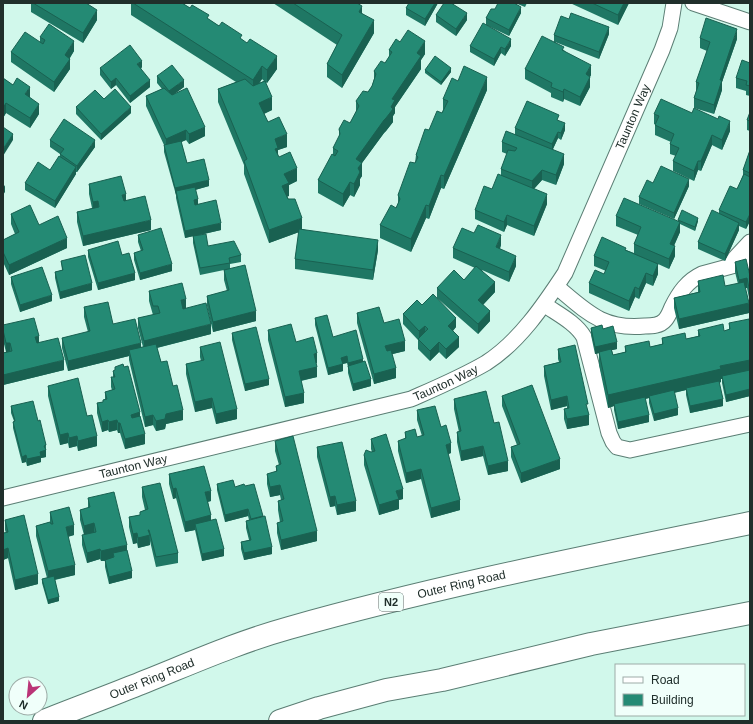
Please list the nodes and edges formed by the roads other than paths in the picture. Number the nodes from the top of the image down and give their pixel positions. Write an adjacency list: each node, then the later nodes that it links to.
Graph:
1 (674, 3): 7 (street, Taunton Way)
2 (693, 3): 3 (street)
3 (750, 22)
4 (750, 242): 6 (street)
5 (750, 261): 6 (street)
6 (730, 266): 7 (street)
7 (557, 287): 8 (street, Taunton Way)
8 (545, 305): 9 (street); 10 (street, Taunton Way)
9 (750, 424)
10 (3, 498)
11 (750, 523): 13 (highway, Outer Ring Road / N2)
12 (750, 613): 14 (highway)
13 (44, 721)
14 (280, 721)

